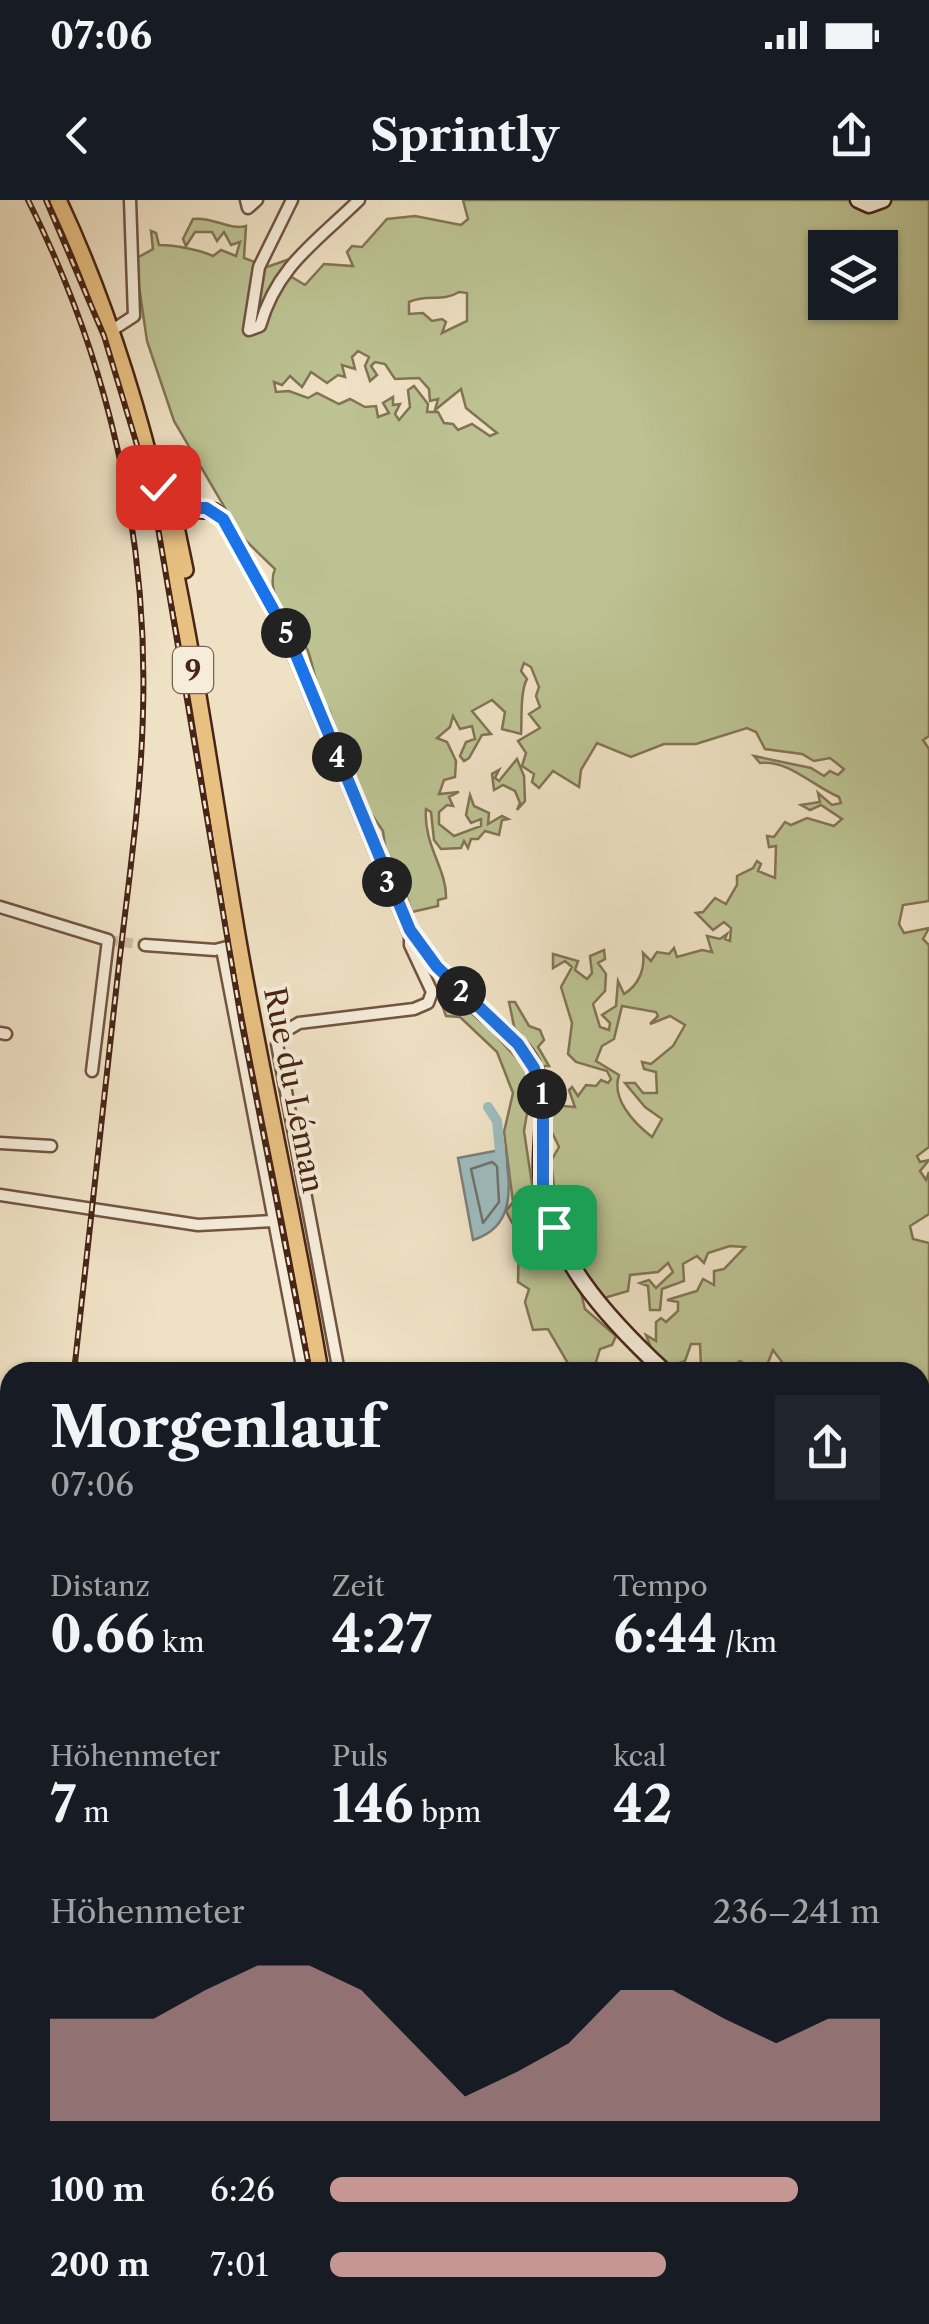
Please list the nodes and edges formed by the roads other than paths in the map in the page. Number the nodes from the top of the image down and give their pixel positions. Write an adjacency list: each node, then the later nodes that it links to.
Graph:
1 (58, 200): 9 (main road, Rue du Léman / 9)
2 (130, 200): 9 (street)
3 (246, 200): 4 (street)
4 (257, 200)
5 (292, 200): 6 (street)
6 (360, 200)
7 (858, 200): 8 (street)
8 (883, 200)
9 (114, 330): 10 (main road, Rue du Léman / 9)
10 (171, 516): 12 (street); 13 (main road, Rue du Léman / 9)
11 (0, 907): 16 (street)
12 (410, 930): 23 (street); 24 (street)
13 (239, 944): 15 (street); 22 (main road, Rue du Léman / 9)
14 (146, 945): 15 (street)
15 (222, 949): 20 (street)
16 (92, 1072)
17 (0, 1143): 18 (street)
18 (52, 1146)
19 (0, 1196): 20 (street)
20 (273, 1221): 21 (street)
21 (301, 1362)
22 (318, 1362)
23 (337, 1362)
24 (657, 1362)

